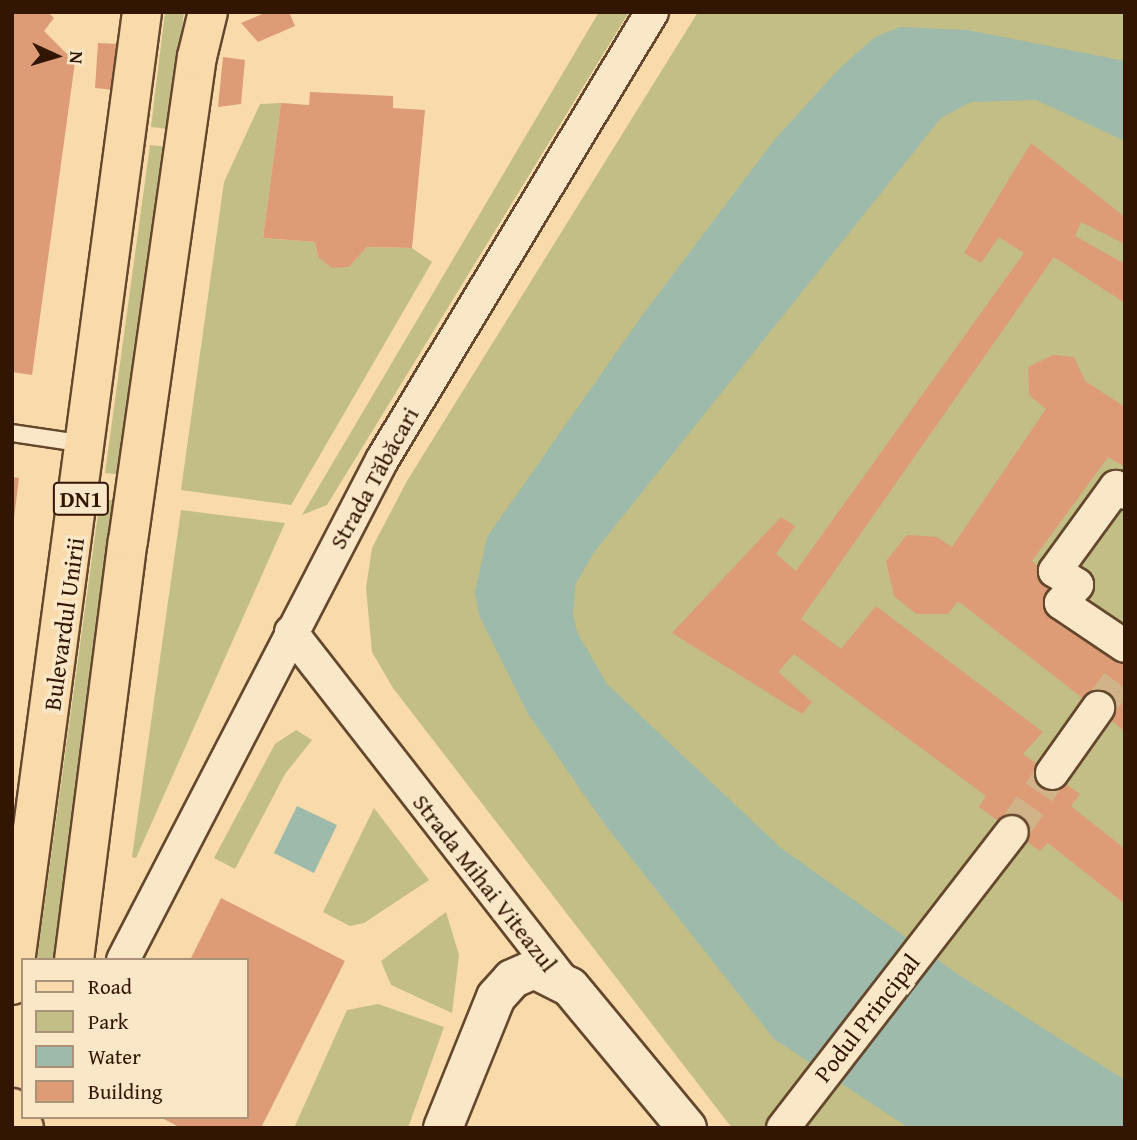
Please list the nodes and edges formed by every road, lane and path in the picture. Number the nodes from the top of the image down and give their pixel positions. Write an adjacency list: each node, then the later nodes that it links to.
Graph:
1 (142, 12): 5 (main road, Bulevardul Unirii / DN1)
2 (208, 12): 12 (main road, DN1)
3 (652, 12): 7 (street, Strada Tăbăcari)
4 (12, 433): 5 (lane)
5 (88, 444): 15 (main road, Bulevardul Unirii / DN1)
6 (1125, 493): 8 (street)
7 (290, 632): 13 (street, Strada Tăbăcari); 14 (street, Strada Mihai Viteazul)
8 (1125, 646)
9 (1098, 708): 10 (street)
10 (1052, 773)
11 (1013, 832): 17 (street, Podul Principal)
12 (74, 958)
13 (124, 958)
14 (560, 978): 19 (main road); 20 (main road, Strada Mihai Viteazul)
15 (12, 985)
16 (12, 1108): 18 (main road)
17 (792, 1116)
18 (24, 1128)
19 (443, 1128)
20 (687, 1128)

